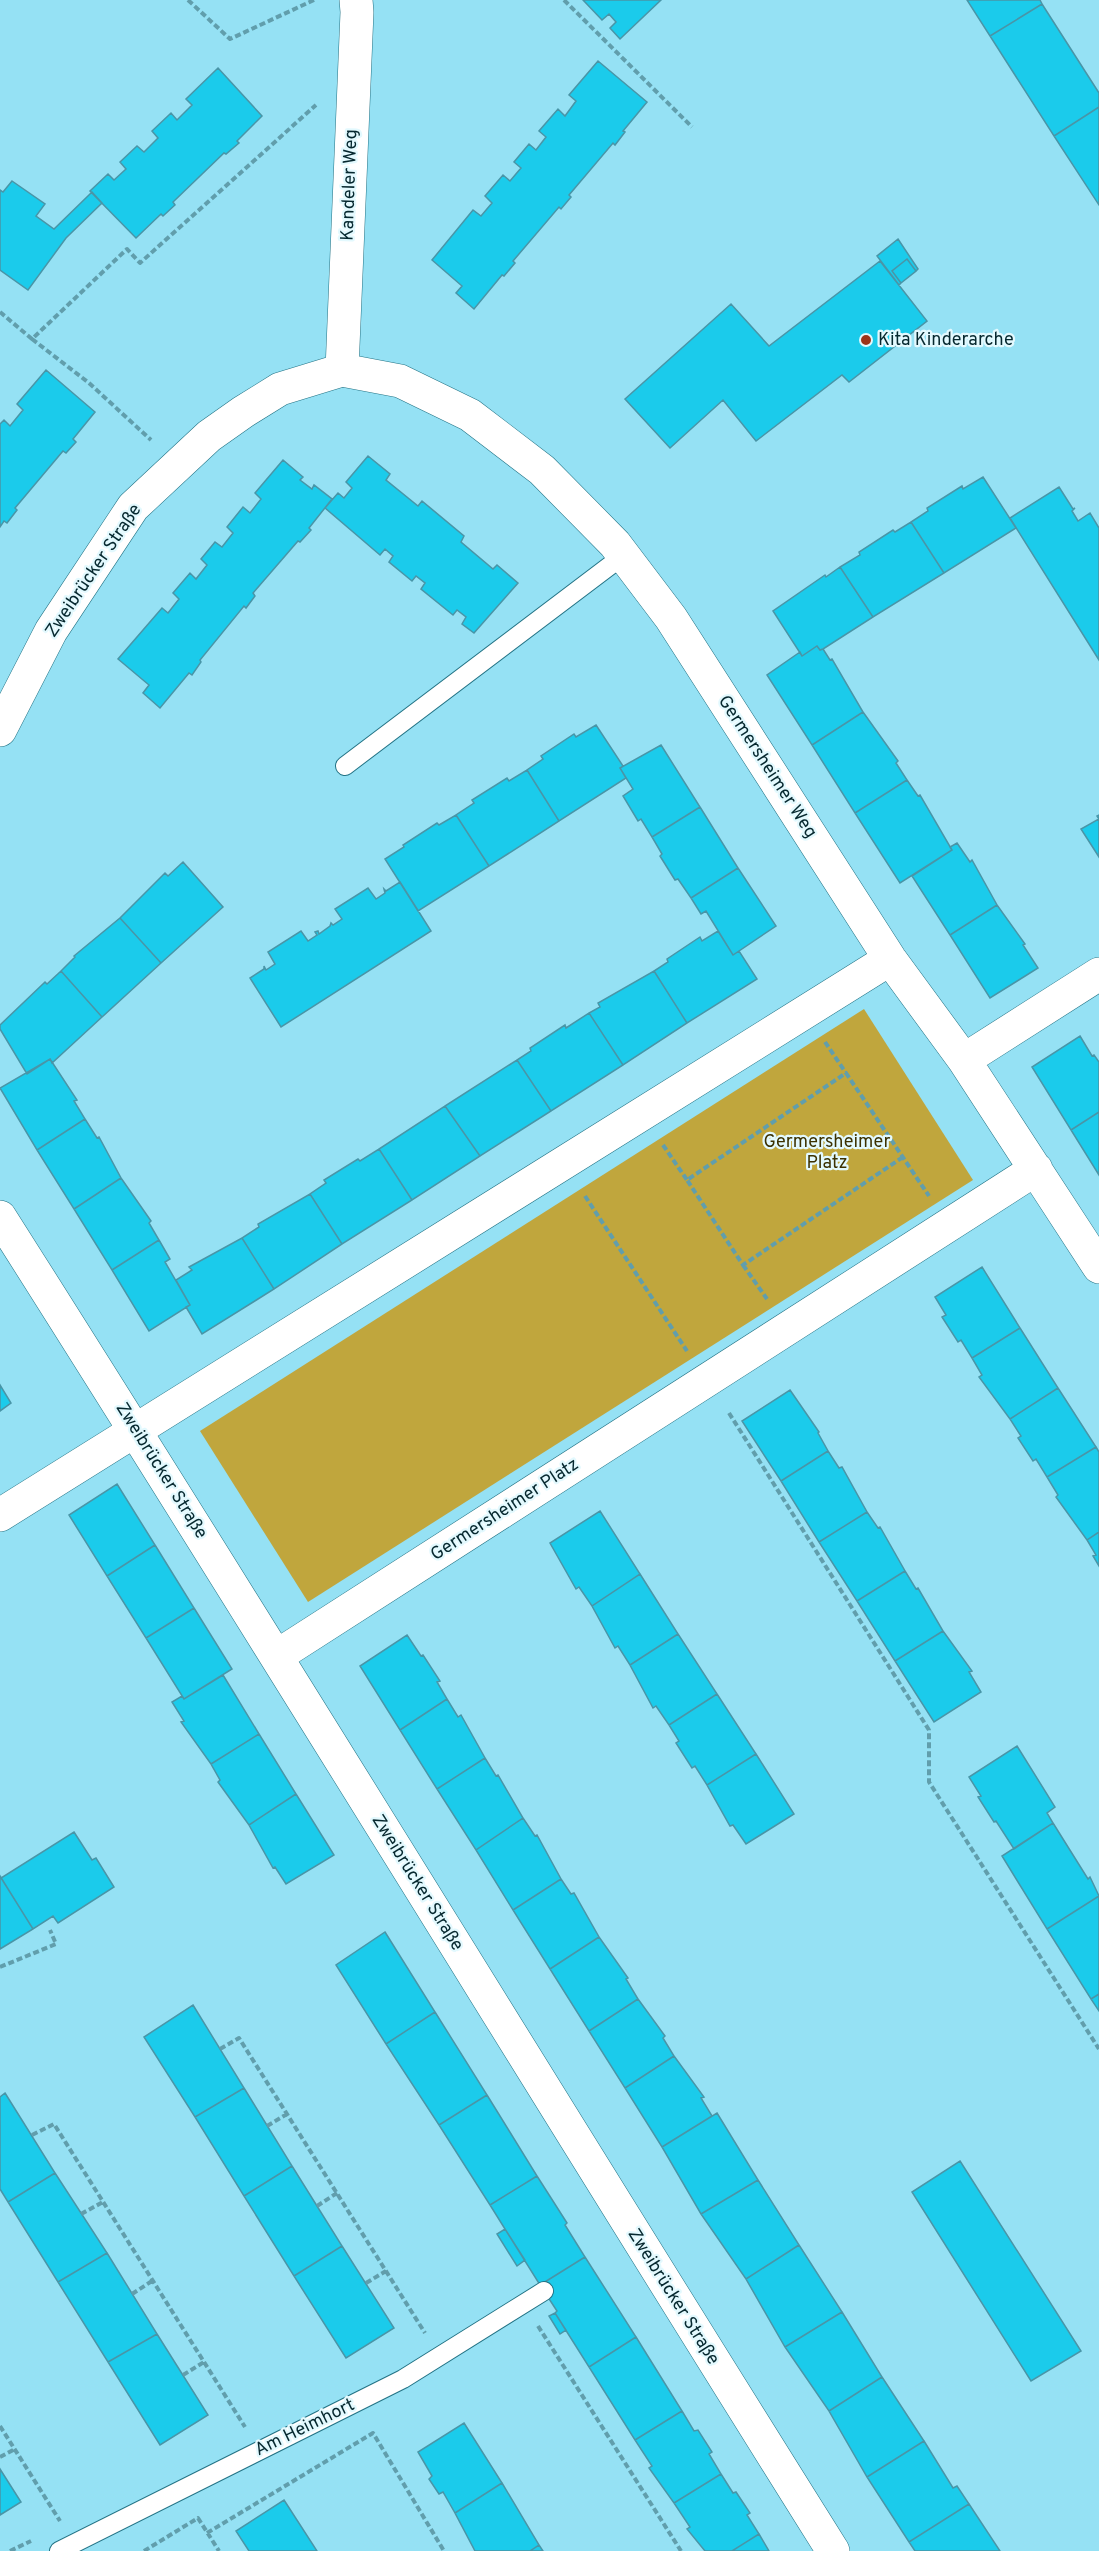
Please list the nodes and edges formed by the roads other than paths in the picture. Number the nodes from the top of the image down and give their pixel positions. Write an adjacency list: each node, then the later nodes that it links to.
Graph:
1 (356, 0): 2 (street, Kandeler Weg)
2 (342, 370): 3 (street, Germersheimer Weg); 4 (street, Zweibrücker Straße)
3 (624, 555): 5 (lane); 6 (street, Germersheimer Weg)
4 (0, 730)
5 (345, 766)
6 (890, 959): 8 (street, Germersheimer Weg); 12 (street)
7 (1099, 974): 8 (street)
8 (964, 1060): 9 (street, Germersheimer Weg)
9 (1036, 1169): 11 (street, Germersheimer Weg); 14 (street, Germersheimer Platz)
10 (0, 1217): 12 (street, Zweibrücker Straße)
11 (1099, 1267)
12 (135, 1430): 13 (street); 14 (street, Zweibrücker Straße)
13 (0, 1515)
14 (277, 1656): 17 (street, Zweibrücker Straße)
15 (544, 2291): 16 (lane, Am Heimhort)
16 (58, 2551)
17 (833, 2551)

